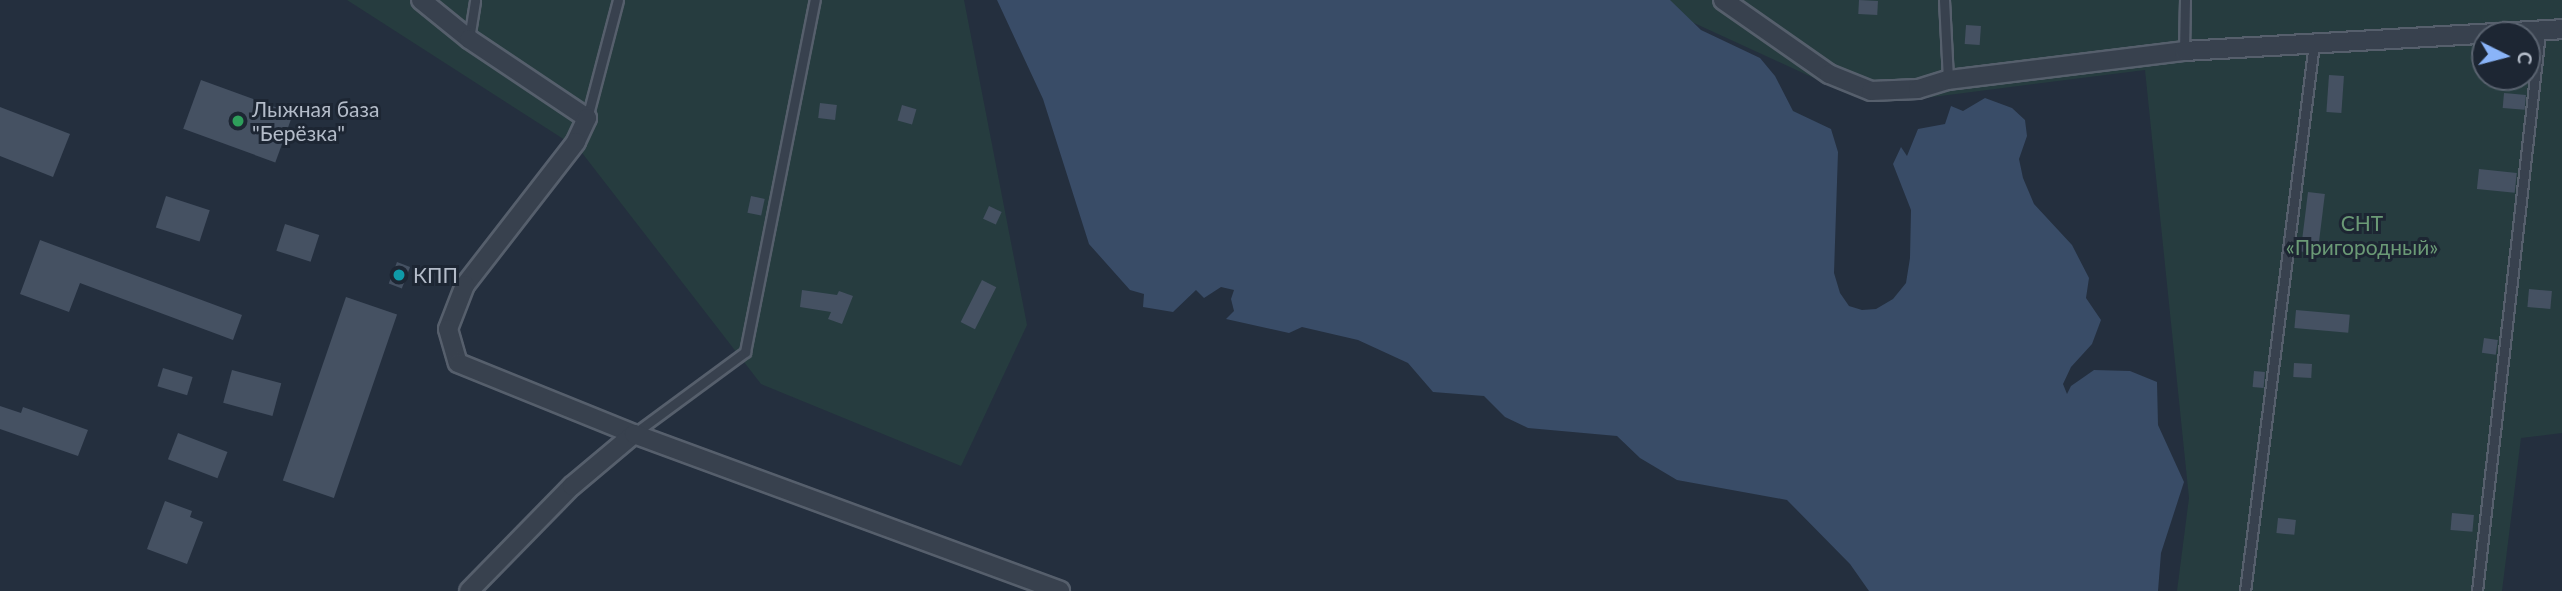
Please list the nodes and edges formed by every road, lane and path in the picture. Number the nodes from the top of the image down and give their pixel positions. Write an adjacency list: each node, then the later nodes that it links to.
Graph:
1 (421, 0): 11 (street)
2 (475, 0): 11 (lane)
3 (618, 0): 16 (lane)
4 (815, 0): 17 (lane)
5 (1723, 0): 14 (street)
6 (1944, 0): 14 (lane)
7 (2185, 0): 13 (lane)
8 (2562, 29): 9 (street)
9 (2541, 32)
10 (2471, 35): 12 (street)
11 (469, 39): 16 (street)
12 (2314, 43): 13 (street); 20 (lane)
13 (2184, 51): 14 (street)
14 (1948, 79)
15 (2533, 91): 21 (lane)
16 (587, 118): 17 (street)
17 (634, 434): 18 (street); 19 (street)
18 (469, 591)
19 (1060, 591)
20 (2245, 591)
21 (2477, 591)

